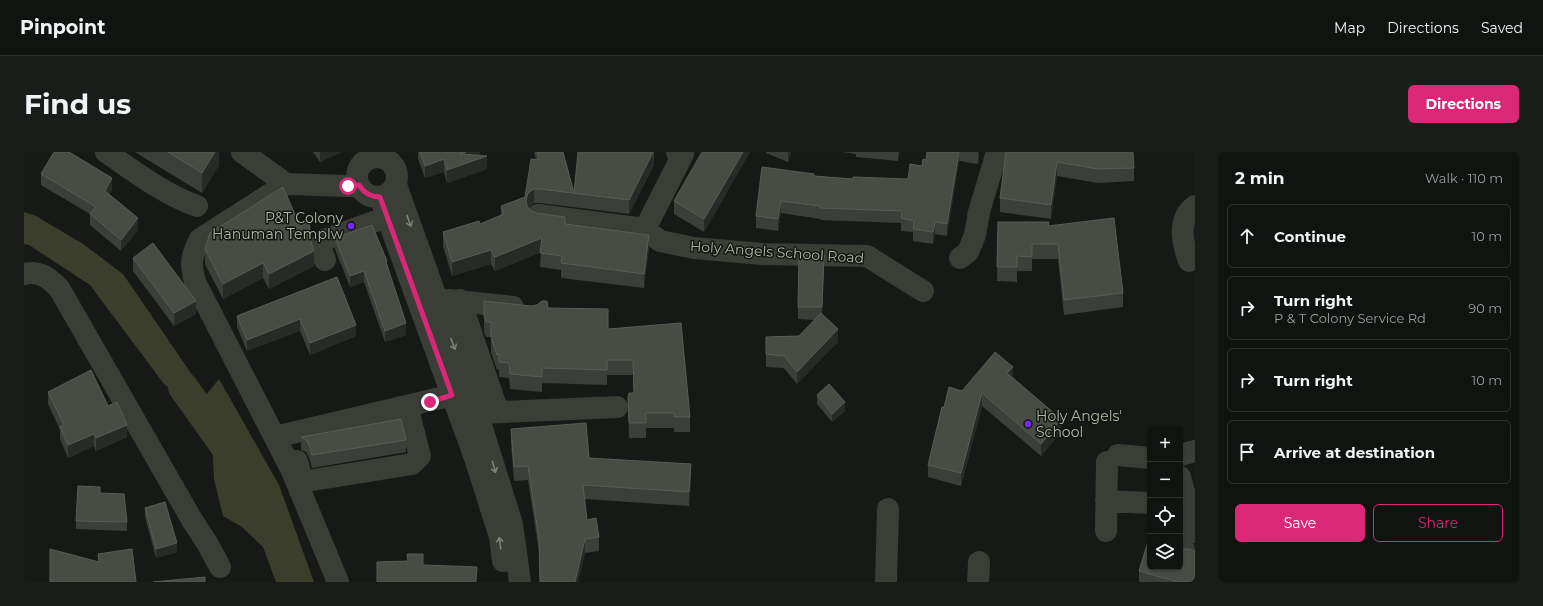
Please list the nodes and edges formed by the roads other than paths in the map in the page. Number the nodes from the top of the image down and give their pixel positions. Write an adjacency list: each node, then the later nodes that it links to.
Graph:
1 (106, 152): 9 (street)
2 (242, 152): 6 (street)
3 (997, 152): 13 (street)
4 (682, 153): 12 (street)
5 (378, 155): 7 (street); 8 (street)
6 (286, 184): 7 (street); 25 (street)
7 (359, 185): 8 (street)
8 (387, 199): 14 (street); 18 (street, one-way to 18); 22 (street)
9 (197, 206)
10 (1195, 206): 15 (street)
11 (538, 215): 12 (street)
12 (645, 229): 17 (street, Holy Angels School Road)
13 (960, 258)
14 (325, 260)
15 (1189, 261)
16 (24, 274): 35 (street)
17 (923, 291)
18 (437, 300): 19 (street); 22 (street, one-way to 22)
19 (460, 300): 20 (street); 22 (street)
20 (532, 309)
21 (546, 399): 22 (street)
22 (471, 405): 23 (street); 24 (street); 37 (street, one-way to 22); 38 (street, one-way to 38)
23 (407, 406): 25 (street); 25 (street)
24 (617, 407)
25 (282, 435): 36 (street)
26 (1195, 451): 27 (street)
27 (1183, 454)
28 (1147, 458): 29 (street)
29 (1106, 501): 30 (street); 33 (street)
30 (1147, 503)
31 (1184, 504): 34 (street)
32 (888, 510): 39 (street)
33 (1106, 531)
34 (1186, 540)
35 (220, 567)
36 (338, 582)
37 (505, 582)
38 (520, 582)
39 (886, 582)

